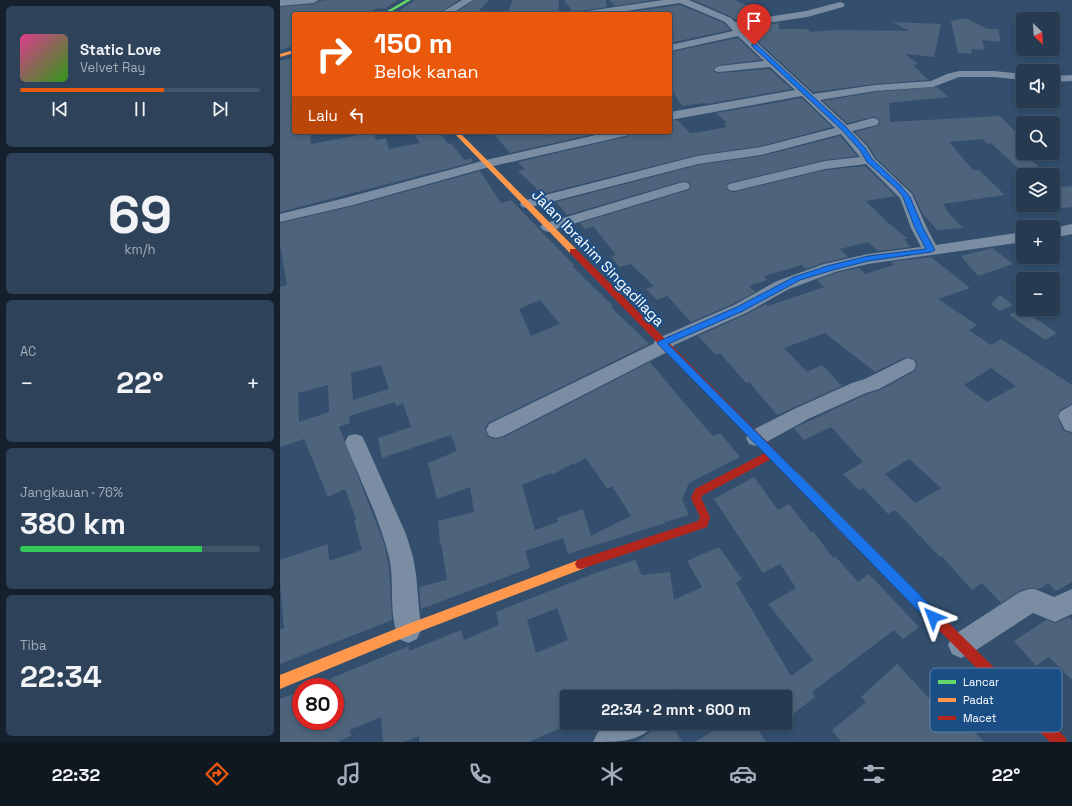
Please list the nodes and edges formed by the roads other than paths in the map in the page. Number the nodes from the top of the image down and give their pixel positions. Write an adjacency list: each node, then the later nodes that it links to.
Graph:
1 (314, 0): 5 (street)
2 (409, 0): 9 (main road)
3 (469, 0): 10 (street)
4 (681, 0): 8 (street); 11 (street)
5 (280, 3)
6 (712, 5): 8 (street)
7 (840, 5): 12 (street)
8 (700, 8): 12 (street)
9 (388, 12)
10 (448, 12)
11 (601, 12)
12 (737, 29): 13 (street); 18 (street)
13 (672, 47)
14 (292, 52): 15 (main road)
15 (280, 56)
16 (292, 56): 17 (main road)
17 (280, 59)
18 (774, 63): 19 (street); 23 (street)
19 (719, 69)
20 (1016, 76): 23 (street)
21 (1072, 78): 22 (street)
22 (1060, 79)
23 (808, 95): 24 (street); 26 (street)
24 (672, 116)
25 (873, 122): 26 (street)
26 (844, 129): 29 (street); 33 (street)
27 (458, 134): 30 (main road, Jalan Ibrahim Singadilaga)
28 (616, 134): 30 (street)
29 (869, 160): 32 (street); 39 (street)
30 (486, 164): 33 (main road, Jalan Ibrahim Singadilaga); 34 (street)
31 (683, 186): 35 (street)
32 (734, 187)
33 (527, 204): 35 (main road, Jalan Ibrahim Singadilaga)
34 (280, 218)
35 (548, 227): 40 (main road, Jalan Ibrahim Singadilaga)
36 (1072, 229): 37 (street)
37 (1060, 232)
38 (1016, 238): 39 (street)
39 (931, 250): 40 (street)
40 (663, 345): 44 (street); 45 (main road, Jalan Ibrahim Singadilaga)
41 (907, 364): 45 (street)
42 (1072, 413): 43 (street)
43 (1072, 424)
44 (496, 430)
45 (756, 438): 47 (main road, Jalan Ibrahim Singadilaga)
46 (356, 442): 49 (street)
47 (772, 454): 49 (main road); 50 (main road, Jalan Ibrahim Singadilaga)
48 (1072, 601): 50 (street)
49 (408, 630): 52 (main road)
50 (961, 646): 51 (main road, Jalan Ibrahim Singadilaga)
51 (984, 668)
52 (280, 682)
53 (628, 730): 55 (street)
54 (1050, 732): 56 (main road, Jalan Ibrahim Singadilaga)
55 (608, 742)
56 (1060, 742)

